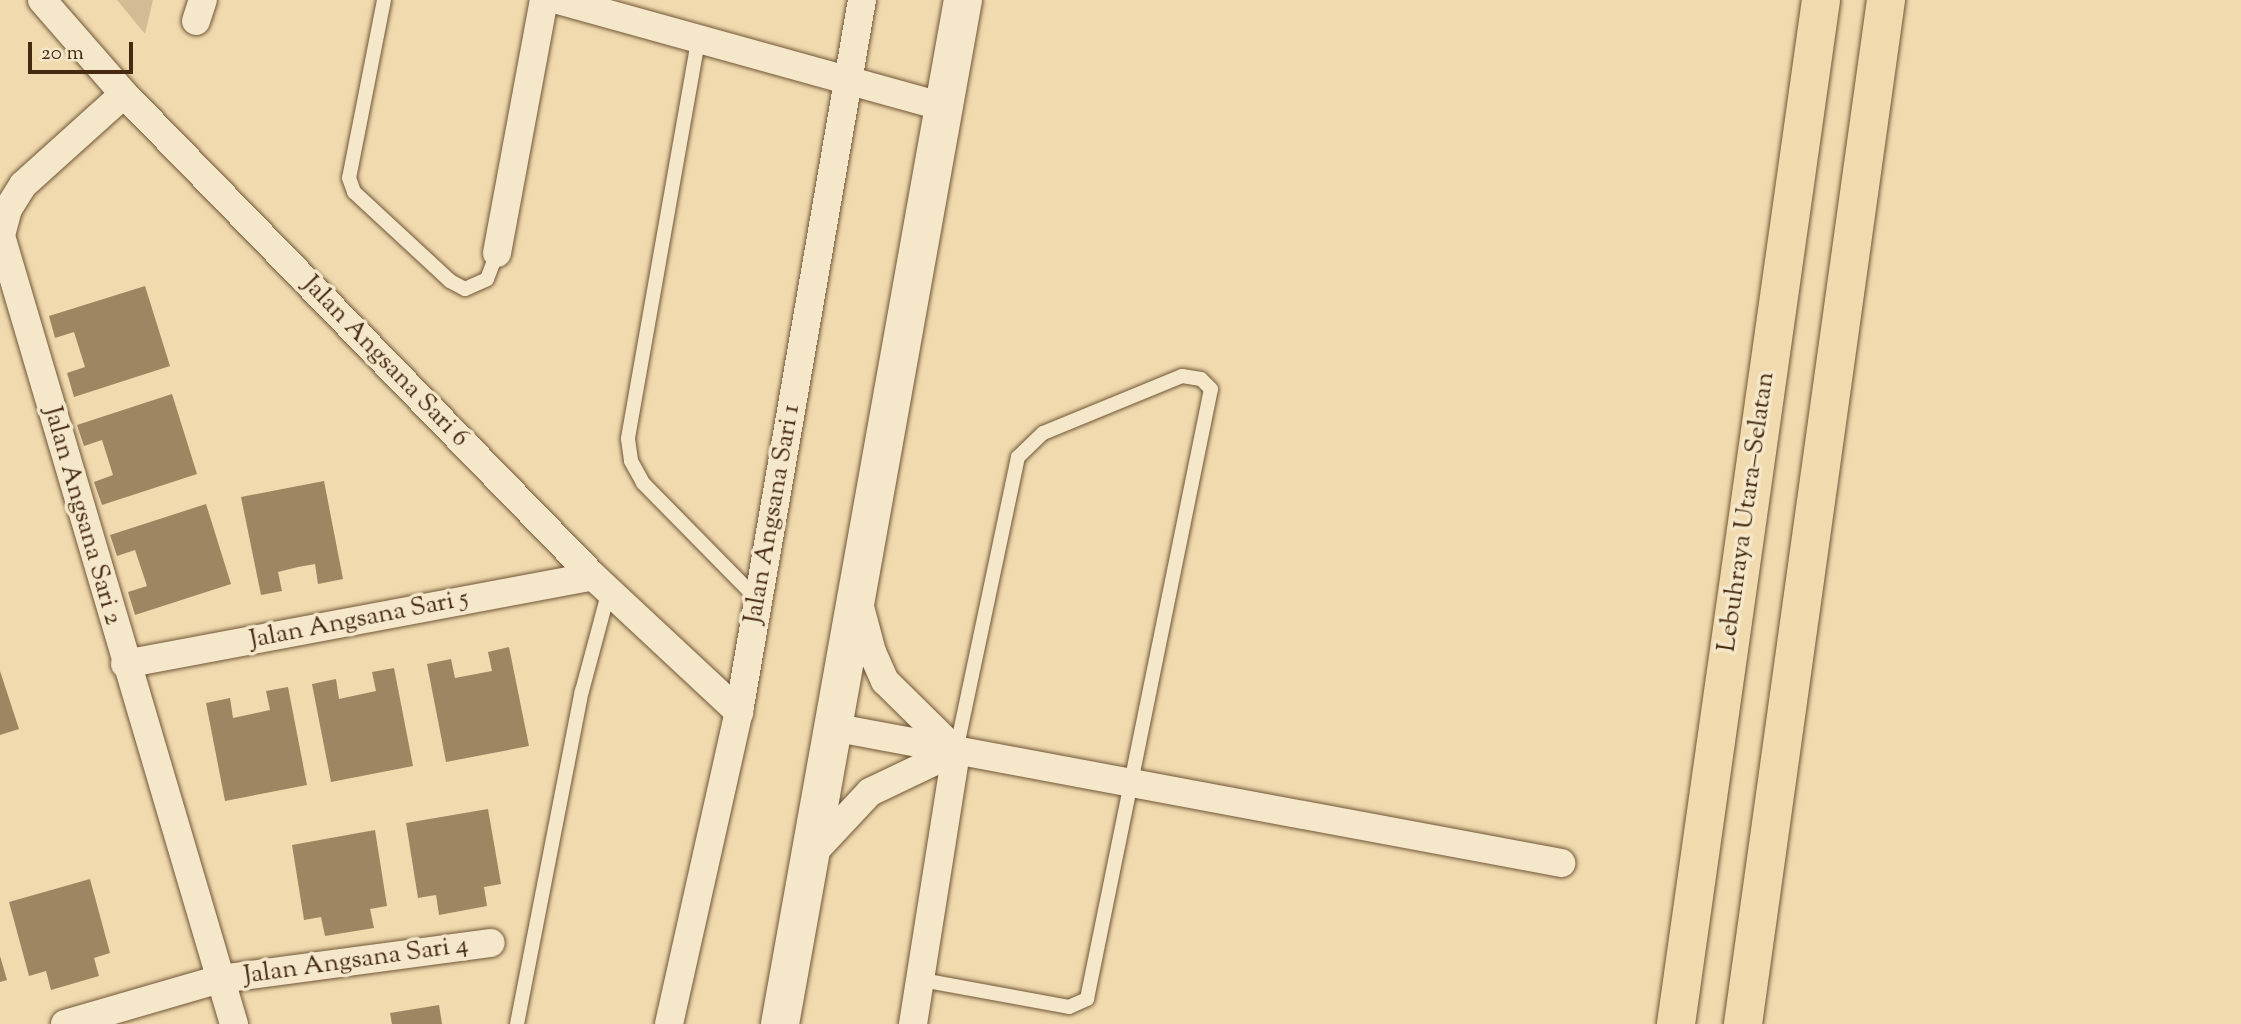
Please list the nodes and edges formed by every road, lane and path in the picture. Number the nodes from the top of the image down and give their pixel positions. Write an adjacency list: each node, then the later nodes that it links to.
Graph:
1 (42, 0): 11 (street, Jalan Angsana Sari 6)
2 (384, 0): 13 (lane)
3 (544, 0): 13 (street)
4 (558, 0): 9 (street)
5 (862, 0): 10 (street, Jalan Angsana Sari 1)
6 (963, 0): 12 (main road)
7 (1821, 0): 33 (highway, Lebuhraya Utara–Selatan)
8 (1886, 0): 34 (highway)
9 (698, 41): 10 (street); 16 (lane)
10 (848, 79): 12 (street); 16 (street, Jalan Angsana Sari 1)
11 (124, 94): 14 (street, Jalan Angsana Sari 6); 17 (street, Jalan Angsana Sari 2)
12 (940, 106): 15 (main road)
13 (497, 253)
14 (601, 583): 17 (street, Jalan Angsana Sari 5); 18 (street, Jalan Angsana Sari 6); 29 (lane)
15 (856, 592): 19 (main road); 20 (street)
16 (758, 600): 18 (street, Jalan Angsana Sari 1)
17 (125, 664): 25 (street, Jalan Angsana Sari 2)
18 (739, 712): 30 (street, Jalan Angsana Sari 1)
19 (832, 727): 20 (street); 22 (main road)
20 (957, 751): 21 (street); 21 (lane); 22 (street); 26 (street)
21 (1134, 783): 23 (street); 26 (lane)
22 (809, 857): 31 (main road)
23 (1561, 863)
24 (491, 943): 25 (street, Jalan Angsana Sari 4)
25 (220, 979): 27 (street, Jalan Angsana Sari 4); 28 (street, Jalan Angsana Sari 2)
26 (922, 980): 32 (street)
27 (65, 1024)
28 (234, 1024)
29 (517, 1024)
30 (669, 1024)
31 (780, 1024)
32 (913, 1024)
33 (1676, 1024)
34 (1743, 1024)

